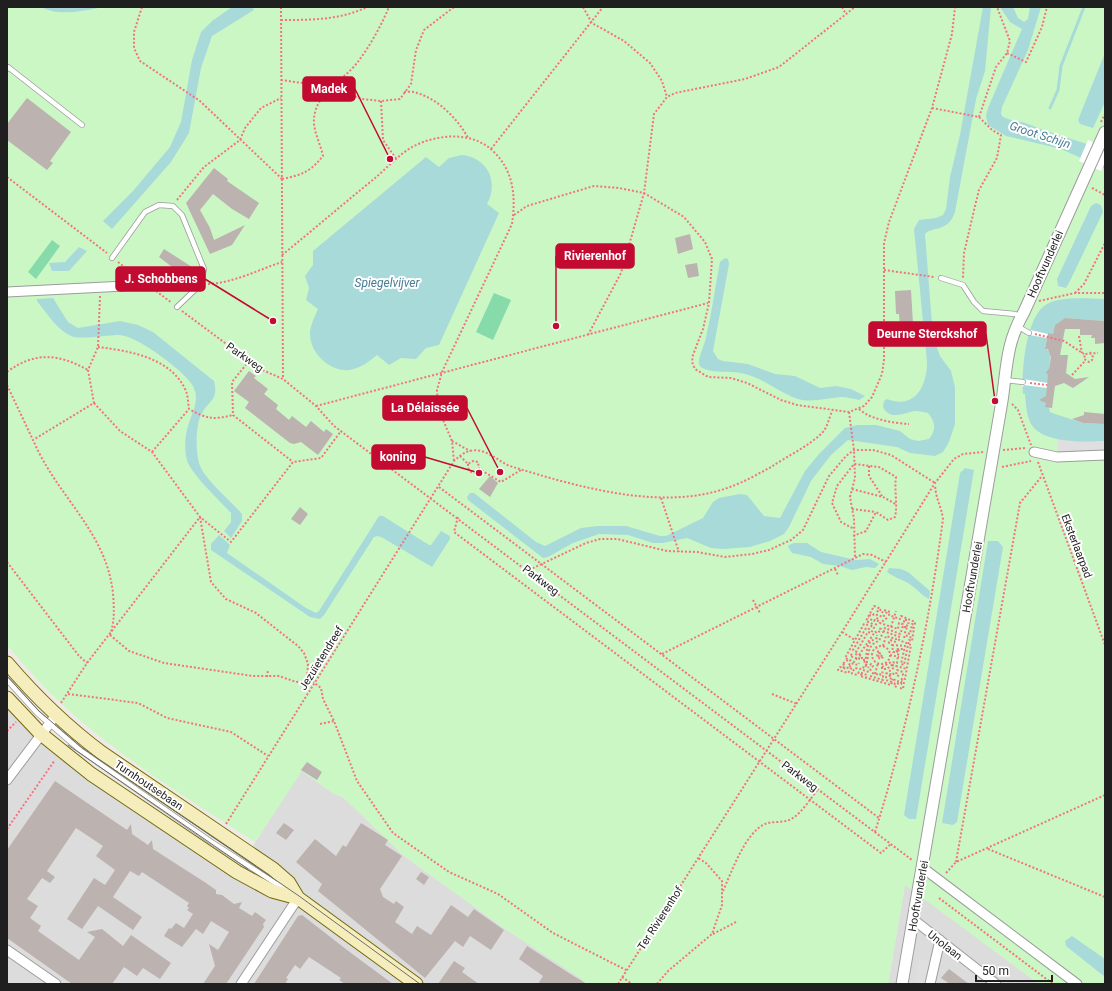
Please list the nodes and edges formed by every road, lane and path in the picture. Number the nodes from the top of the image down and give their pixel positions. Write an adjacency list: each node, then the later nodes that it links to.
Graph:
1 (142, 7): 31 (path)
2 (281, 7): 16 (path)
3 (367, 7): 16 (path)
4 (389, 7): 21 (path)
5 (454, 7): 22 (path)
6 (583, 7): 17 (path)
7 (603, 7): 17 (path)
8 (624, 7): 9 (path)
9 (632, 7)
10 (842, 7): 15 (path)
11 (855, 7): 15 (path)
12 (955, 7): 26 (path)
13 (997, 7): 18 (path)
14 (1047, 7): 18 (path)
15 (846, 14): 23 (path)
16 (281, 20): 20 (path)
17 (592, 23): 23 (path); 32 (path)
18 (1007, 54): 27 (path)
19 (7, 69): 28 (lane)
20 (281, 80): 21 (path); 24 (path)
21 (331, 87): 25 (path); 35 (path)
22 (404, 92): 25 (path); 30 (path)
23 (667, 97): 37 (path)
24 (282, 98): 31 (path); 35 (path)
25 (381, 101): 33 (path)
26 (932, 108): 27 (path); 45 (path)
27 (979, 117): 49 (path)
28 (82, 124)
29 (1105, 132): 36 (street, Hooftvunderlei)
30 (468, 138): 32 (path); 33 (path)
31 (240, 140): 35 (path); 39 (path)
32 (491, 149): 40 (path)
33 (397, 160): 42 (path)
34 (7, 177): 43 (path, Parkweg)
35 (282, 179): 42 (path)
36 (1086, 184): 38 (path); 57 (street, Hooftvunderlei)
37 (644, 194): 40 (path); 55 (path); 59 (path)
38 (1105, 194)
39 (173, 206): 43 (lane); 48 (lane)
40 (514, 215): 69 (path)
41 (1105, 243): 52 (path)
42 (282, 255): 44 (path)
43 (112, 258): 46 (path, Parkweg)
44 (282, 262): 48 (path); 71 (path)
45 (884, 270): 47 (path); 80 (path)
46 (134, 274): 50 (street); 56 (path, Parkweg)
47 (941, 278): 49 (lane)
48 (201, 284): 56 (lane)
49 (963, 285): 57 (lane)
50 (100, 287): 51 (street); 61 (path)
51 (7, 292)
52 (1075, 293): 53 (path); 54 (path)
53 (1105, 293)
54 (1039, 295)
55 (708, 303): 59 (path); 79 (path)
56 (177, 307): 65 (path, Parkweg)
57 (1019, 321): 58 (lane); 72 (street, Hooftvunderlei)
58 (1029, 333): 64 (path)
59 (588, 334): 69 (path)
60 (1079, 336): 64 (path)
61 (98, 347): 67 (path); 78 (path)
62 (1090, 352): 63 (path); 64 (path); 66 (path)
63 (1098, 352)
64 (1083, 354): 66 (path)
65 (249, 361): 71 (path, Parkweg); 83 (path)
66 (1085, 361): 70 (path)
67 (88, 370): 68 (path); 76 (path)
68 (7, 372)
69 (442, 372): 77 (path); 87 (path)
70 (1072, 375)
71 (283, 379): 77 (path, Parkweg)
72 (1005, 380): 73 (lane); 90 (street, Hooftvunderlei)
73 (1023, 382): 75 (path)
74 (7, 385): 86 (path)
75 (1047, 385)
76 (94, 403): 86 (path); 91 (path)
77 (316, 406): 85 (path, Parkweg)
78 (189, 409): 83 (path); 91 (path)
79 (833, 409): 82 (path); 109 (path)
80 (859, 409): 82 (path); 84 (path)
81 (1008, 409): 94 (path, Eksterlaarpad)
82 (848, 412): 89 (path)
83 (233, 415): 96 (path)
84 (909, 424)
85 (341, 431): 96 (path); 108 (path, Parkweg)
86 (33, 440): 146 (path)
87 (452, 441): 88 (path); 95 (path)
88 (470, 450): 93 (path, Jezuïetendreef); 102 (path)
89 (854, 450): 98 (path); 104 (path); 117 (path)
90 (989, 451): 94 (path, Ter Rivierenhof); 104 (path, Ter Rivierenhof); 230 (street, Hooftvunderlei)
91 (152, 452): 113 (path)
92 (1105, 455): 94 (street)
93 (460, 456): 95 (path, Jezuïetendreef); 97 (path)
94 (1036, 456): 100 (path); 103 (path, Eksterlaarpad)
95 (454, 461): 105 (path, Jezuïetendreef)
96 (293, 462): 113 (path)
97 (468, 464): 101 (path); 101 (path)
98 (854, 464): 99 (path); 106 (path); 115 (path)
99 (868, 466): 107 (path); 110 (path)
100 (996, 467)
101 (479, 469): 102 (path)
102 (521, 470): 109 (path)
103 (1042, 476): 157 (path, Eksterlaarpad); 229 (path)
104 (935, 483): 120 (path, Ter Rivierenhof); 222 (path)
105 (439, 486): 108 (path, Jezuïetendreef); 121 (path)
106 (852, 489): 107 (path); 111 (path)
107 (883, 497): 110 (path)
108 (432, 498): 114 (path, Parkweg); 202 (path, Jezuïetendreef)
109 (661, 498): 117 (path)
110 (897, 506): 112 (path)
111 (852, 509): 112 (path); 115 (path)
112 (876, 512): 116 (path)
113 (200, 517): 146 (path); 197 (path)
114 (458, 517): 123 (path, Parkweg); 217 (path)
115 (854, 529): 116 (path)
116 (853, 536): 118 (path)
117 (680, 552): 121 (path)
118 (855, 558): 120 (path); 122 (path)
119 (7, 562): 176 (path)
120 (886, 562): 144 (path, Ter Rivierenhof)
121 (542, 564): 123 (path); 165 (path)
122 (835, 569): 124 (path); 126 (path)
123 (529, 570): 214 (path, Parkweg)
124 (838, 575)
125 (753, 600): 126 (path)
126 (757, 608): 130 (path); 165 (path)
127 (875, 610): 132 (path)
128 (887, 611): 131 (path); 132 (path); 133 (path)
129 (896, 611): 133 (path)
130 (760, 613)
131 (882, 613)
132 (869, 615): 134 (path)
133 (894, 617): 136 (path); 139 (path)
134 (868, 618): 152 (path); 154 (path)
135 (887, 618): 139 (path)
136 (908, 619): 137 (path); 140 (path); 142 (path)
137 (902, 624): 139 (path); 142 (path)
138 (868, 625): 150 (path)
139 (890, 627)
140 (911, 627): 145 (path); 149 (path)
141 (878, 628): 158 (path)
142 (906, 629): 145 (path)
143 (883, 631): 145 (path); 153 (path); 162 (path)
144 (842, 632): 150 (path); 207 (path, Ter Rivierenhof)
145 (904, 632)
146 (110, 635): 176 (path); 196 (path)
147 (877, 635): 158 (path)
148 (904, 638): 149 (path)
149 (912, 638): 153 (path)
150 (855, 640): 152 (path); 173 (path)
151 (893, 641): 155 (path); 156 (path); 159 (path)
152 (858, 642): 154 (path); 164 (path)
153 (908, 643): 163 (path); 186 (path)
154 (861, 644): 158 (path); 164 (path)
155 (888, 645)
156 (892, 645): 161 (path); 163 (path)
157 (1105, 645)
158 (866, 646): 162 (path); 167 (path); 168 (path)
159 (883, 646): 160 (path); 169 (path)
160 (876, 647): 170 (path); 178 (path)
161 (899, 648): 163 (path); 171 (path)
162 (870, 649): 167 (path)
163 (904, 649)
164 (857, 652): 168 (path)
165 (662, 654): 213 (path)
166 (852, 654): 172 (path)
167 (866, 654): 174 (path); 180 (path)
168 (859, 655): 172 (path); 174 (path)
169 (890, 655): 171 (path); 178 (path)
170 (883, 656)
171 (900, 657): 179 (path)
172 (857, 658): 173 (path)
173 (848, 660): 183 (path)
174 (865, 660): 180 (path)
175 (7, 663): 208 (main road, Turnhoutsebaan)
176 (87, 663): 204 (path)
177 (859, 663): 181 (path)
178 (878, 663): 191 (path)
179 (893, 664): 179 (path); 182 (path)
180 (867, 665): 188 (path)
181 (849, 666): 183 (path); 188 (path)
182 (896, 666): 185 (path); 191 (path)
183 (843, 668): 188 (path)
184 (868, 668): 190 (path)
185 (900, 669): 186 (path); 194 (path); 195 (path)
186 (907, 669): 195 (path)
187 (268, 670): 196 (path)
188 (852, 670): 190 (path)
189 (894, 672): 192 (path)
190 (863, 674): 198 (path); 198 (path)
191 (886, 674): 192 (path)
192 (890, 675): 200 (path)
193 (870, 676): 200 (path)
194 (899, 676)
195 (905, 676): 201 (path)
196 (267, 677): 197 (path)
197 (307, 677): 202 (path)
198 (866, 678): 200 (path)
199 (7, 680): 208 (lane, Turnhoutsebaan)
200 (892, 680): 203 (path)
201 (901, 681): 203 (path); 203 (path)
202 (315, 682): 209 (path); 215 (path, Jezuïetendreef)
203 (898, 684)
204 (68, 694): 208 (path); 215 (path)
205 (772, 694): 207 (path)
206 (7, 698): 208 (main road, Turnhoutsebaan)
207 (797, 704): 213 (path, Ter Rivierenhof)
208 (49, 721): 218 (street); 234 (main road, Turnhoutsebaan); 234 (main road, Turnhoutsebaan)
209 (334, 721): 211 (path); 241 (path)
210 (17, 722): 212 (path)
211 (320, 724)
212 (7, 731)
213 (775, 739): 214 (path, Ter Rivierenhof); 222 (path)
214 (767, 751): 217 (path, Ter Rivierenhof); 219 (path, Parkweg)
215 (268, 756): 223 (path, Jezuïetendreef)
216 (57, 758): 224 (path)
217 (760, 762): 221 (path); 228 (path, Ter Rivierenhof)
218 (7, 780)
219 (818, 789): 221 (path); 225 (path, Parkweg)
220 (1105, 795): 227 (path)
221 (810, 800): 226 (path); 232 (path)
222 (879, 818): 225 (path)
223 (223, 827)
224 (7, 829)
225 (875, 832): 226 (path, Parkweg)
226 (891, 844): 230 (path, Parkweg)
227 (988, 849): 229 (path); 233 (path)
228 (698, 858): 232 (path); 241 (path, Ter Rivierenhof)
229 (956, 862): 231 (path)
230 (923, 868): 231 (street); 236 (street, Hooftvunderlei)
231 (940, 881): 253 (street)
232 (723, 892): 238 (path)
233 (1105, 897)
234 (298, 898): 244 (street); 245 (main road, Turnhoutsebaan)
235 (939, 898): 252 (path)
236 (914, 920): 239 (street, Unolaan); 249 (street, Hooftvunderlei)
237 (736, 922): 238 (path)
238 (712, 934): 248 (path)
239 (940, 940): 250 (street); 251 (street, Unolaan)
240 (7, 950): 243 (street)
241 (626, 970): 242 (path, Ter Rivierenhof)
242 (622, 977): 246 (path, Ter Rivierenhof); 247 (path)
243 (56, 984)
244 (241, 984)
245 (416, 984)
246 (618, 984)
247 (632, 984)
248 (657, 984)
249 (902, 984)
250 (930, 984)
251 (996, 984)
252 (1054, 984)
253 (1077, 984)

